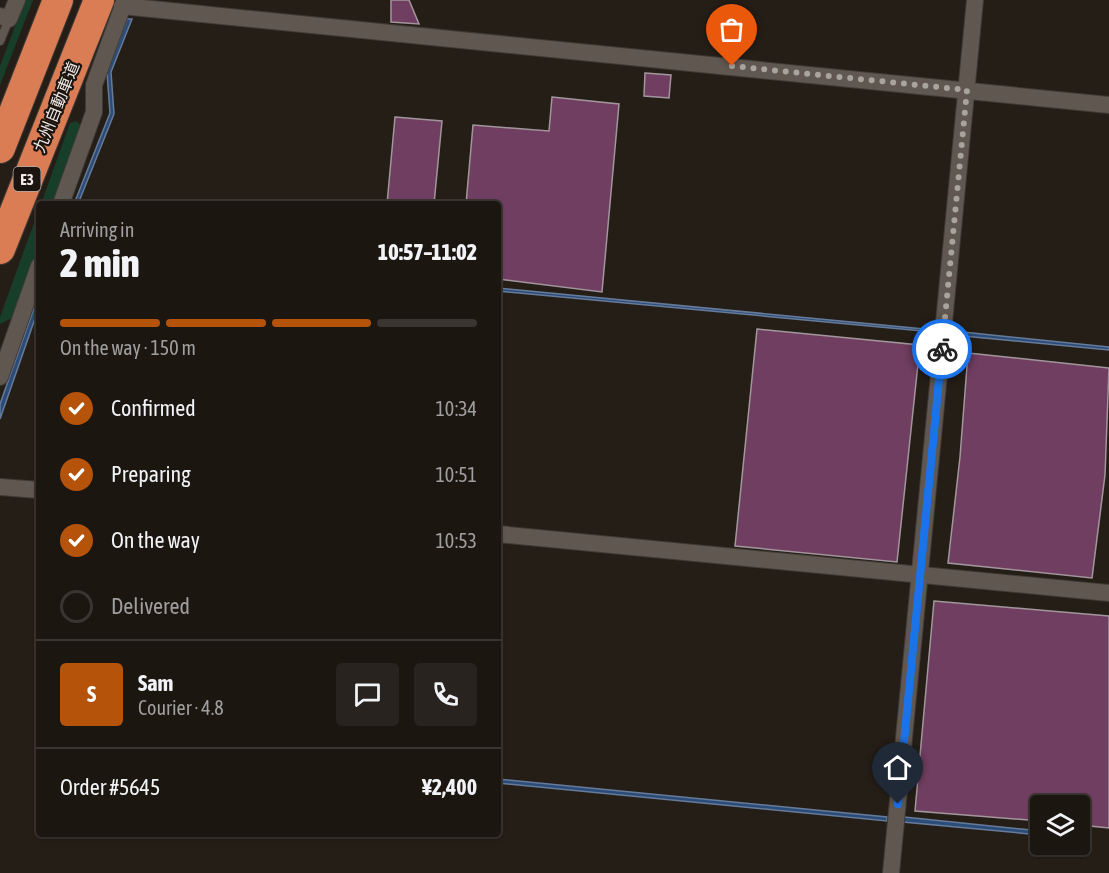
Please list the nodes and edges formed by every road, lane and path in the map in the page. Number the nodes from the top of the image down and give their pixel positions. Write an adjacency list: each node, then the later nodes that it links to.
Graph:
1 (16, 0): 5 (street)
2 (57, 0): 9 (highway, E3)
3 (975, 0): 7 (street)
4 (115, 2): 7 (street); 10 (street); 11 (highway, 九州自動車道 / E3)
5 (5, 18): 6 (lane)
6 (0, 40)
7 (967, 90): 8 (street); 18 (street)
8 (1109, 105)
9 (0, 148)
10 (62, 201)
11 (0, 249)
12 (36, 272): 13 (street)
13 (7, 335): 14 (street)
14 (0, 377)
15 (0, 487): 16 (street)
16 (36, 490)
17 (501, 534): 18 (street)
18 (920, 575): 19 (street); 20 (street)
19 (1109, 594)
20 (891, 873)

